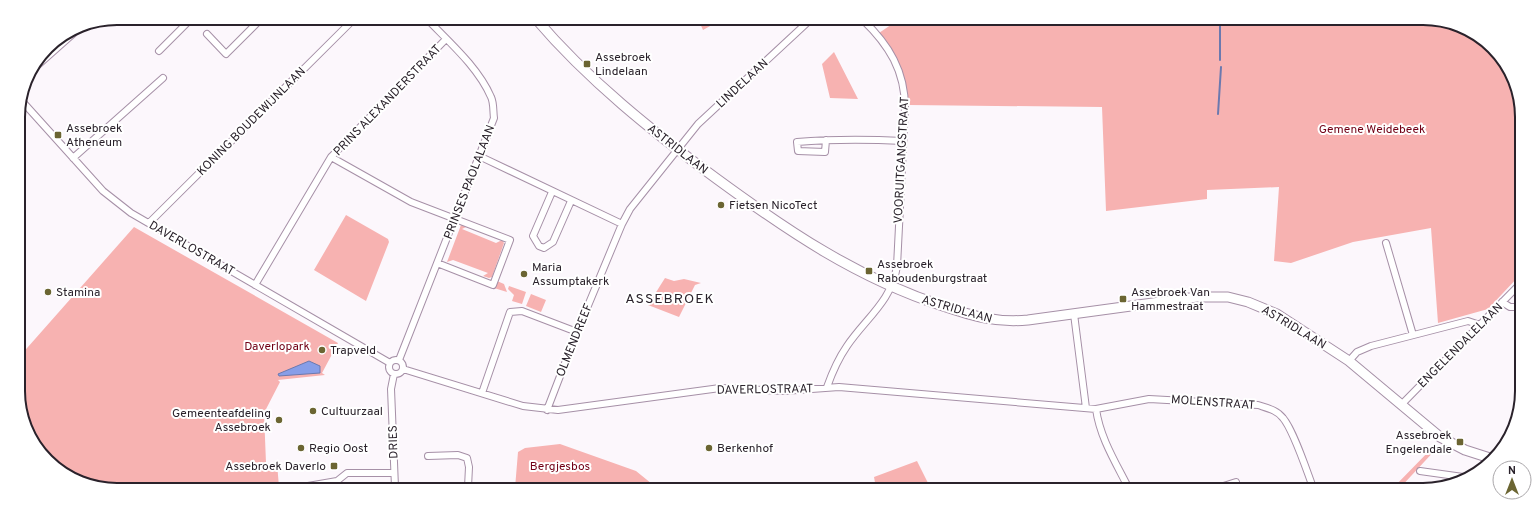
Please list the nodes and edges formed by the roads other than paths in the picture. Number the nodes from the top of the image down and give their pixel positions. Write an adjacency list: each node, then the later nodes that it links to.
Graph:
1 (185, 25): 11 (street)
2 (253, 25): 8 (street)
3 (348, 25): 24 (street, KONING BOUDEWIJNLAAN)
4 (433, 25): 9 (street, PRINSES PAOLALAAN)
5 (542, 25): 17 (main road, ASTRIDLAAN)
6 (805, 25): 17 (street, LINDELAAN)
7 (868, 25): 16 (street, VOORUITGANGSTRAAT)
8 (207, 34)
9 (446, 39): 18 (street, PRINSES PAOLALAAN); 19 (street, PRINS ALEXANDERSTRAAT)
10 (66, 40): 12 (street)
11 (159, 51)
12 (48, 56)
13 (163, 78): 20 (street)
14 (26, 106): 20 (street, DAVERLOSTRAAT)
15 (826, 140): 15 (street); 16 (street)
16 (903, 141): 29 (street, VOORUITGANGSTRAAT)
17 (676, 149): 25 (street, OLMENDREEF); 29 (main road, ASTRIDLAAN)
18 (479, 156): 21 (street); 23 (street, PRINSES PAOLALAAN)
19 (331, 157): 23 (street); 28 (street, PRINS ALEXANDERSTRAAT)
20 (73, 158): 24 (street, DAVERLOSTRAAT)
21 (552, 192): 22 (street); 22 (street)
22 (571, 200): 25 (street)
23 (455, 219): 27 (street, PRINSES PAOLALAAN); 27 (street)
24 (149, 223): 28 (street, DAVERLOSTRAAT)
25 (622, 224): 35 (street, OLMENDREEF)
26 (1386, 243): 36 (street)
27 (437, 264): 37 (street, PRINSES PAOLALAAN)
28 (255, 285): 39 (street, DAVERLOSTRAAT)
29 (892, 288): 33 (main road, ASTRIDLAAN); 42 (street)
30 (1515, 289): 31 (street, ENGELENDALELAAN)
31 (1502, 302): 32 (street); 34 (street, ENGELENDALELAAN)
32 (1515, 307)
33 (1074, 314): 38 (main road, ASTRIDLAAN); 45 (street)
34 (1480, 325): 36 (street); 44 (street, ENGELENDALELAAN)
35 (577, 332): 43 (street); 47 (street, OLMENDREEF)
36 (1413, 335): 38 (street)
37 (400, 360): 39 (street); 40 (street)
38 (1349, 361): 44 (main road, ASTRIDLAAN)
39 (390, 364): 41 (street)
40 (403, 369): 41 (street); 43 (street, DAVERLOSTRAAT)
41 (394, 374): 51 (street, DRIES)
42 (827, 387): 45 (street, DAVERLOSTRAAT); 47 (street, DAVERLOSTRAAT)
43 (482, 393): 47 (street, DAVERLOSTRAAT)
44 (1401, 405): 49 (main road, ASTRIDLAAN)
45 (1086, 408): 46 (street, MOLENSTRAAT)
46 (1096, 409): 57 (street); 59 (street, MOLENSTRAAT)
47 (547, 410)
48 (428, 456): 56 (street)
49 (1487, 457)
50 (1420, 471): 52 (street)
51 (394, 473): 54 (street); 55 (street, DRIES)
52 (1457, 476)
53 (1236, 482): 58 (street)
54 (325, 483)
55 (395, 483)
56 (468, 483)
57 (1126, 483)
58 (1233, 483)
59 (1311, 483)

